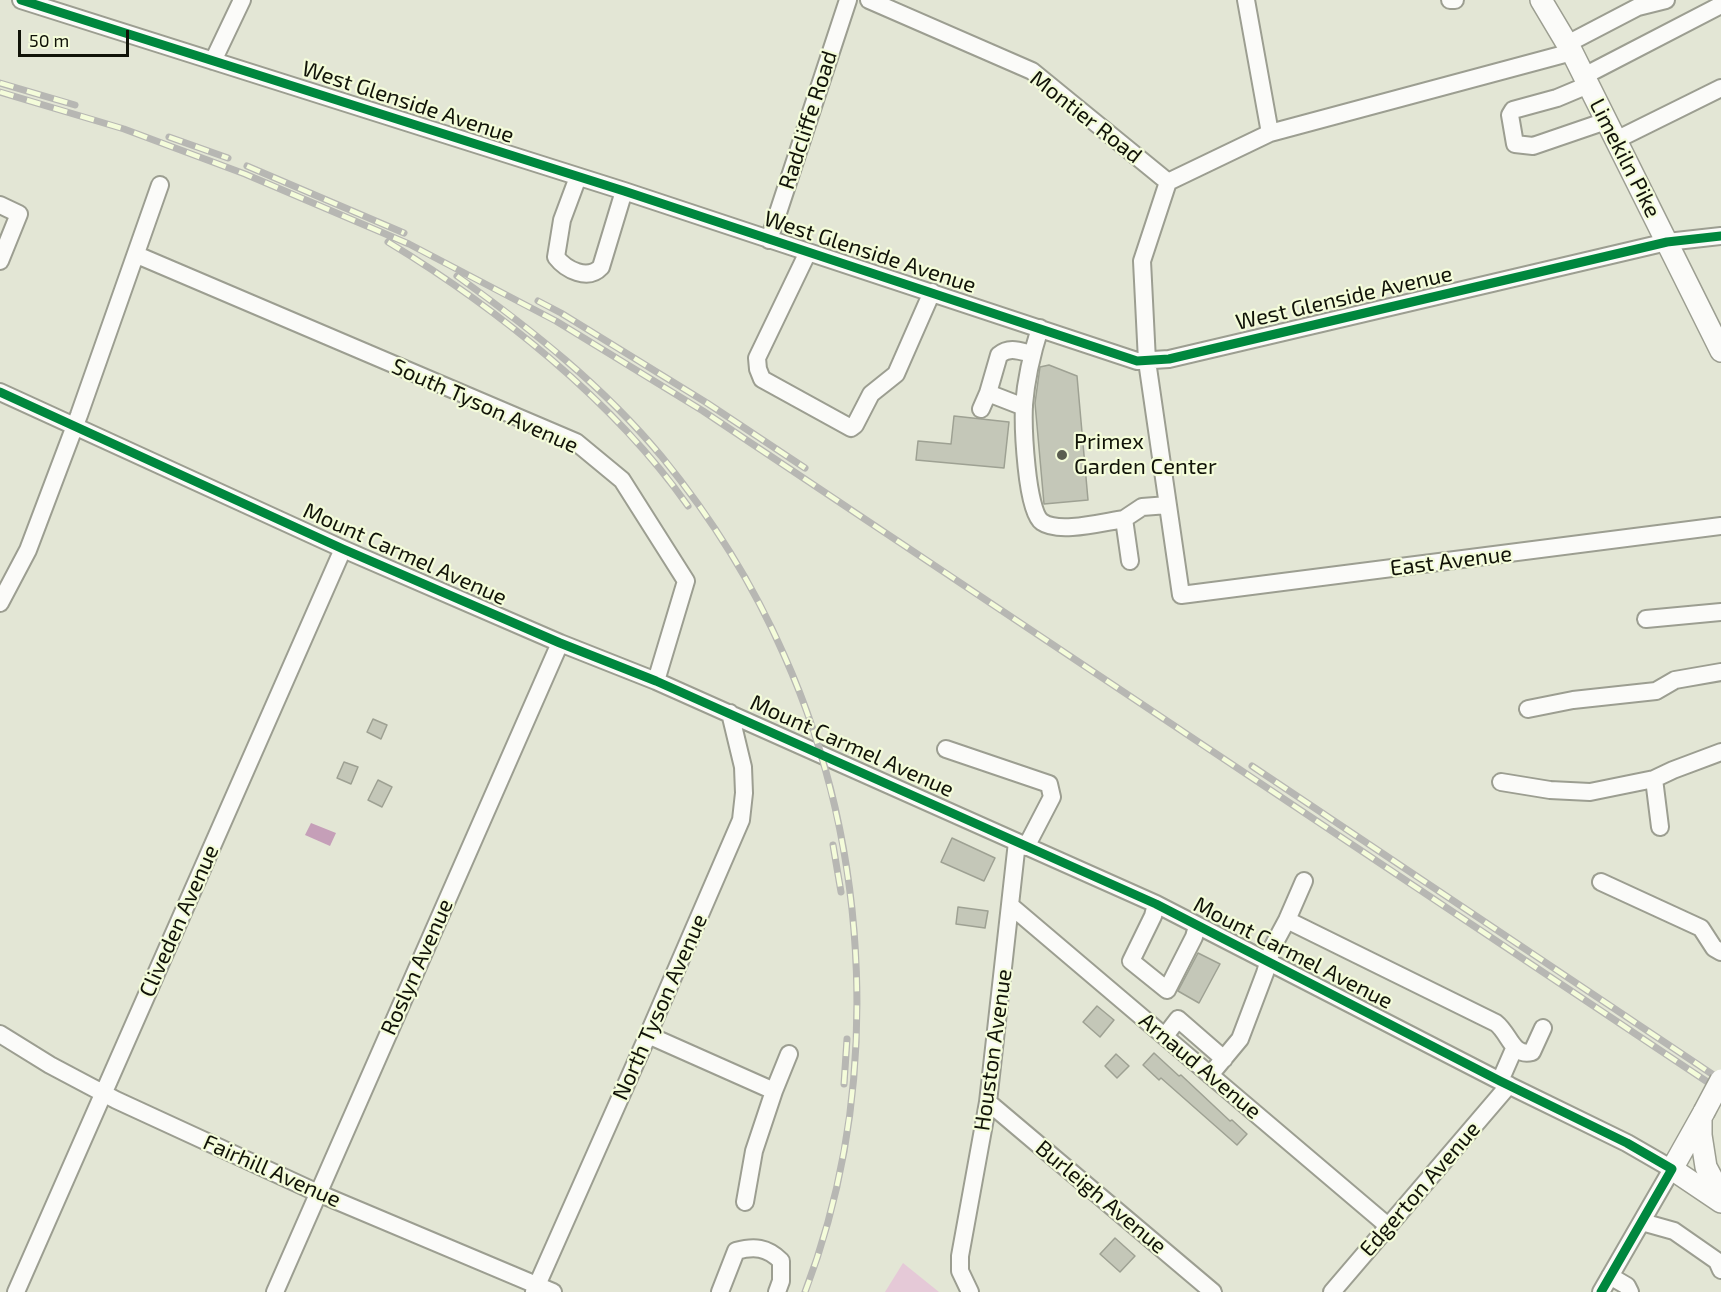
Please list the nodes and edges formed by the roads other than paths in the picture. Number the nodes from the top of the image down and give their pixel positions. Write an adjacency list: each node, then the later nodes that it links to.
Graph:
1 (21, 0): 12 (street, West Glenside Avenue)
2 (242, 0): 12 (street)
3 (848, 0): 24 (street, Radcliffe Road)
4 (869, 0): 19 (street, Montier Road)
5 (1246, 0): 16 (street)
6 (1450, 0): 7 (street)
7 (1455, 0)
8 (1541, 0): 11 (main road, Limekiln Pike)
9 (1666, 0): 11 (street)
10 (1721, 4): 13 (street)
11 (1569, 48): 13 (main road, Limekiln Pike); 16 (street)
12 (213, 61): 18 (street, West Glenside Avenue)
13 (1586, 81): 15 (main road, Limekiln Pike); 15 (street)
14 (1721, 87): 17 (street)
15 (1606, 121): 17 (main road, Limekiln Pike)
16 (1270, 133): 19 (street)
17 (1616, 140): 25 (main road, Limekiln Pike)
18 (578, 177): 21 (street, West Glenside Avenue); 21 (street)
19 (1168, 182): 33 (street)
20 (160, 185): 27 (street)
21 (624, 191): 24 (street, West Glenside Avenue)
22 (0, 206): 28 (street)
23 (1721, 236): 25 (street, West Glenside Avenue)
24 (769, 240): 26 (street, West Glenside Avenue)
25 (1667, 242): 31 (main road, Limekiln Pike); 33 (street, West Glenside Avenue)
26 (808, 252): 29 (street, West Glenside Avenue); 29 (street)
27 (137, 255): 38 (street); 49 (street, South Tyson Avenue)
28 (0, 261)
29 (932, 292): 30 (street, West Glenside Avenue)
30 (1040, 328): 32 (street); 33 (street, West Glenside Avenue)
31 (1719, 343)
32 (1032, 354): 35 (street); 36 (street)
33 (1147, 361): 39 (street)
34 (0, 392): 38 (street, Mount Carmel Avenue)
35 (988, 393): 36 (street); 37 (street)
36 (1024, 407): 40 (street)
37 (981, 409)
38 (75, 424): 42 (street, Mount Carmel Avenue); 44 (street)
39 (1168, 505): 40 (street); 41 (street, East Avenue)
40 (1124, 519): 43 (street)
41 (1721, 526)
42 (343, 549): 47 (street, Mount Carmel Avenue); 77 (street, Cliveden Avenue)
43 (1130, 561)
44 (0, 603)
45 (1721, 612): 46 (street)
46 (1646, 619)
47 (560, 643): 49 (street, Mount Carmel Avenue); 81 (street, Roslyn Avenue)
48 (1721, 672): 50 (street)
49 (656, 681): 51 (street, Mount Carmel Avenue)
50 (1528, 709)
51 (730, 713): 57 (street, Mount Carmel Avenue); 68 (street, North Tyson Avenue)
52 (946, 749): 57 (street)
53 (1721, 752): 54 (street)
54 (1654, 779): 55 (street); 56 (street)
55 (1500, 782)
56 (1660, 827)
57 (1022, 844): 60 (street, Mount Carmel Avenue); 61 (street, Houston Avenue)
58 (1304, 881): 62 (street)
59 (1601, 882): 64 (street)
60 (1156, 904): 63 (street, Mount Carmel Avenue); 63 (street)
61 (1011, 906): 69 (street, Arnaud Avenue); 78 (street, Houston Avenue)
62 (1287, 920): 65 (street); 70 (street)
63 (1197, 926): 65 (street, Mount Carmel Avenue)
64 (1721, 952)
65 (1268, 962): 72 (street); 75 (street, Mount Carmel Avenue)
66 (1544, 1028): 70 (street)
67 (0, 1034): 77 (street, Fairhill Avenue)
68 (648, 1035): 76 (street); 89 (street, North Tyson Avenue)
69 (1165, 1036): 72 (street); 73 (street, Arnaud Avenue)
70 (1514, 1049): 75 (street, Edgerton Avenue)
71 (789, 1054): 76 (street)
72 (1224, 1059): 73 (street)
73 (1210, 1076): 86 (street, Arnaud Avenue)
74 (1721, 1080): 79 (main road, bridge)
75 (1505, 1083): 80 (street, Mount Carmel Avenue); 86 (street, Edgerton Avenue)
76 (774, 1092): 83 (street)
77 (103, 1094): 81 (street, Fairhill Avenue); 90 (street, Cliveden Avenue)
78 (988, 1102): 95 (street, Houston Avenue); 96 (street, Burleigh Avenue)
79 (1703, 1115): 80 (main road); 82 (main road)
80 (1672, 1169): 84 (main road); 85 (street)
81 (318, 1193): 89 (street, Fairhill Avenue); 91 (street, Roslyn Avenue)
82 (1721, 1195)
83 (745, 1202)
84 (1721, 1202)
85 (1642, 1222): 87 (street); 88 (street)
86 (1388, 1226): 97 (street, Edgerton Avenue)
87 (1721, 1270)
88 (1610, 1276): 98 (street); 99 (street)
89 (535, 1289): 92 (street, Fairhill Avenue)
90 (16, 1292)
91 (275, 1292)
92 (553, 1292)
93 (720, 1292): 94 (street)
94 (777, 1292)
95 (970, 1292)
96 (1213, 1292)
97 (1332, 1292)
98 (1601, 1292)
99 (1630, 1292)

